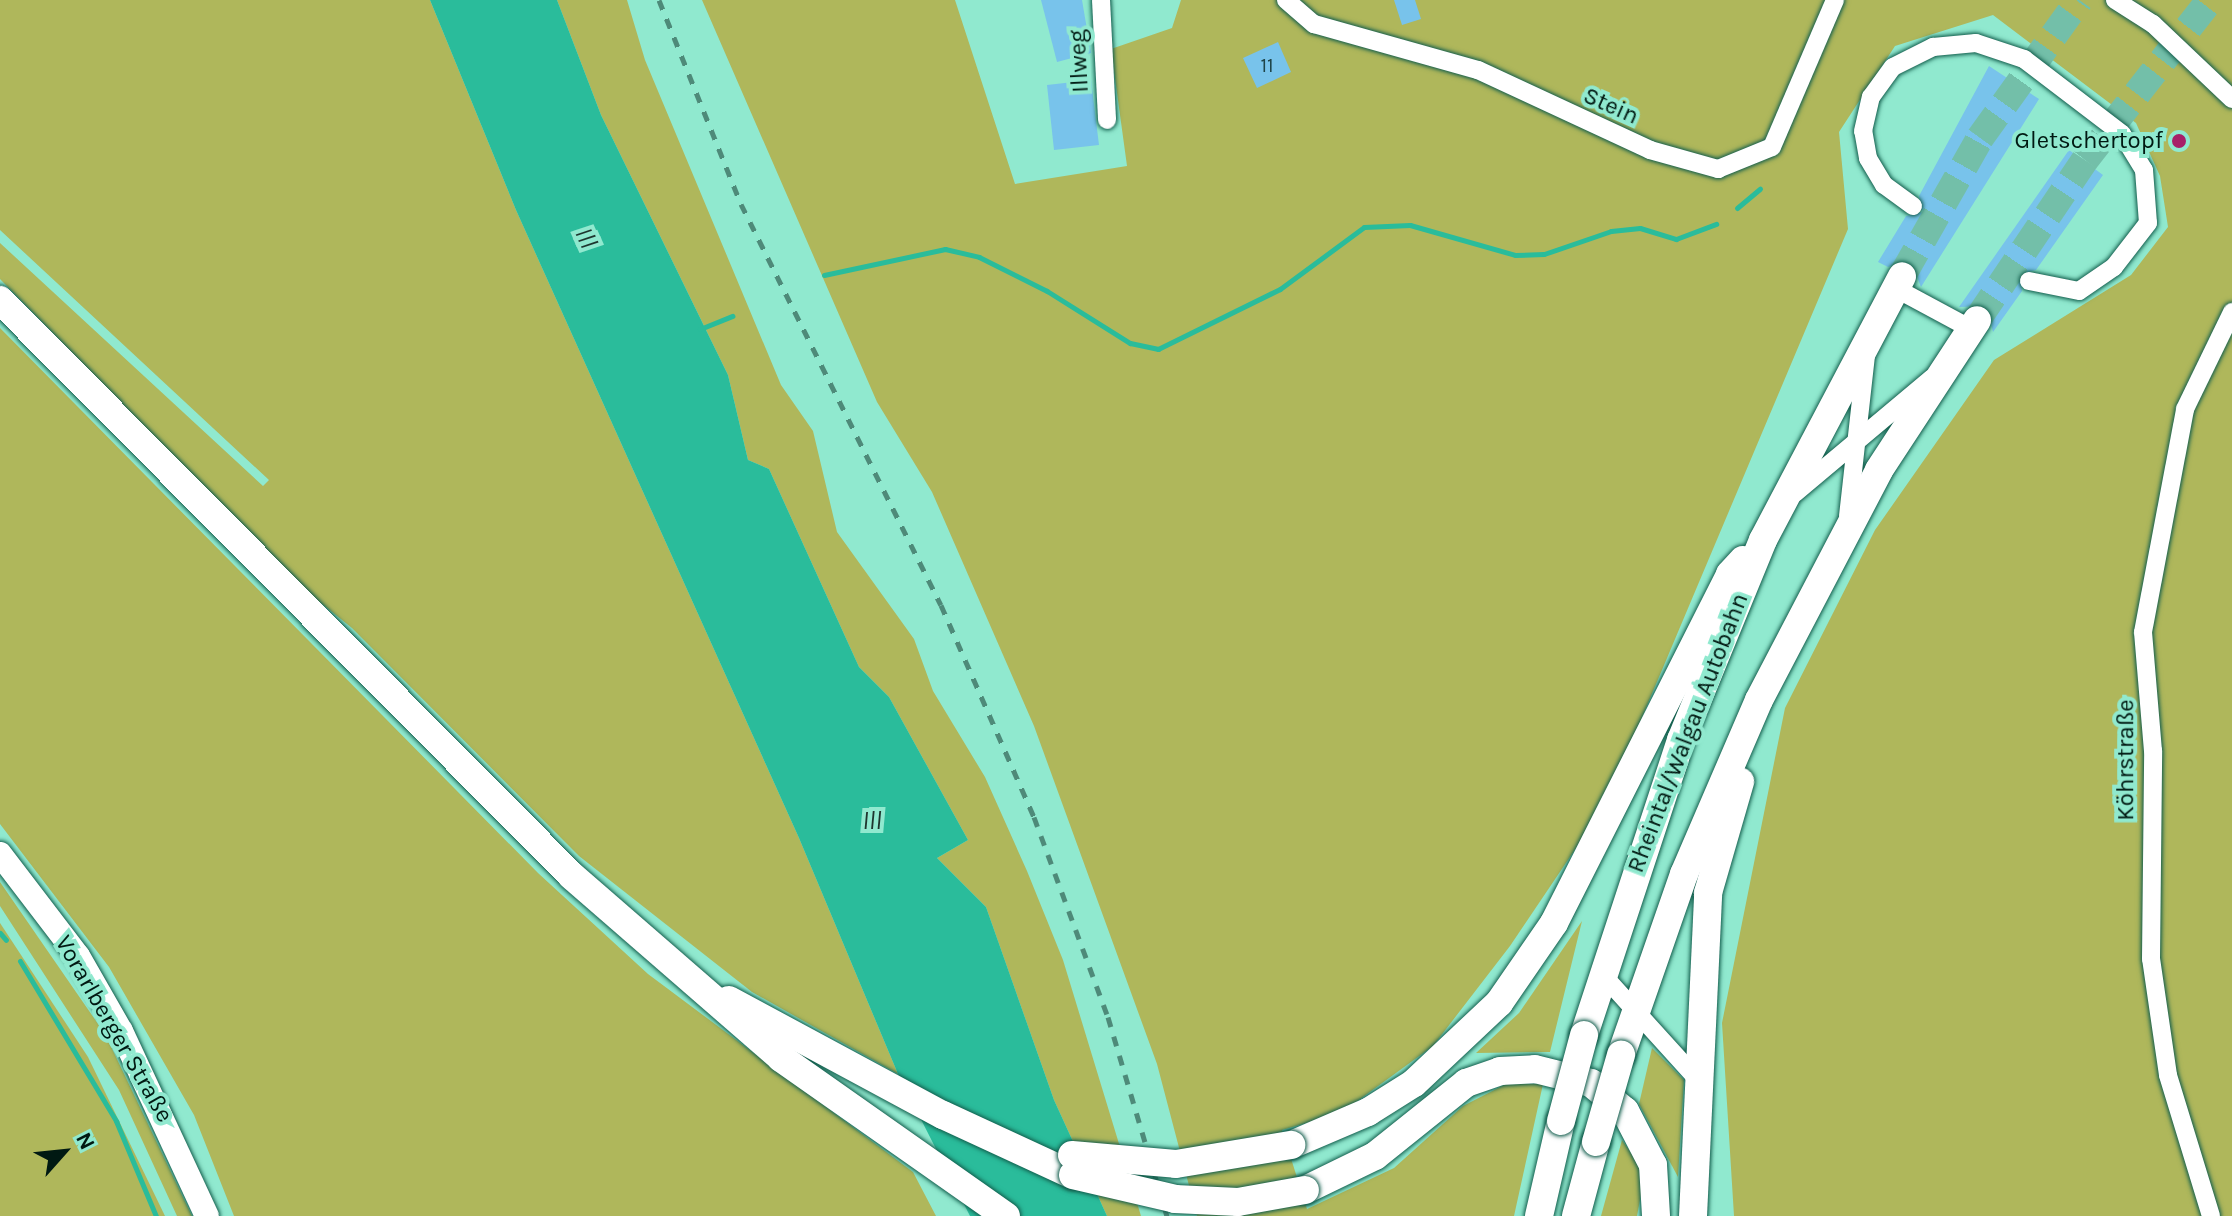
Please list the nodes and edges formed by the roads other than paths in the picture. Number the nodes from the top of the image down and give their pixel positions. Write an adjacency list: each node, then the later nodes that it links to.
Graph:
1 (1101, 0): 6 (street, Illweg)
2 (1286, 0): 3 (street, Stein)
3 (1835, 0)
4 (2115, 0): 5 (street)
5 (2232, 99)
6 (1107, 120)
7 (1913, 206): 8 (street)
8 (2029, 281)
9 (1898, 282): 12 (street); 13 (highway, Rheintal/Walgau Autobahn)
10 (0, 300): 22 (highway)
11 (2232, 312): 32 (street, Köhrstraße)
12 (1974, 324): 14 (highway, Rheintal/Walgau Autobahn)
13 (1868, 336): 15 (street); 16 (highway, Rheintal/Walgau Autobahn)
14 (1947, 366): 15 (street); 17 (highway, Rheintal/Walgau Autobahn)
15 (1857, 436): 16 (street); 17 (street)
16 (1780, 507): 18 (highway, Rheintal/Walgau Autobahn)
17 (1847, 527): 19 (highway, Rheintal/Walgau Autobahn)
18 (1763, 540): 21 (highway, Rheintal/Walgau Autobahn); 25 (highway, bridge)
19 (1759, 700): 23 (highway, Rheintal/Walgau Autobahn); 24 (highway)
20 (0, 854): 26 (main road, Vorarlberger Straße)
21 (1602, 974): 23 (street); 28 (highway, Rheintal/Walgau Autobahn, bridge)
22 (701, 984): 25 (highway); 27 (highway)
23 (1635, 1012): 24 (street); 29 (highway, Rheintal/Walgau Autobahn, bridge)
24 (1698, 1080): 31 (highway)
25 (1011, 1143): 30 (highway, bridge)
26 (207, 1216)
27 (1006, 1216)
28 (1539, 1216)
29 (1576, 1216)
30 (1656, 1216)
31 (1693, 1216)
32 (2211, 1216)

